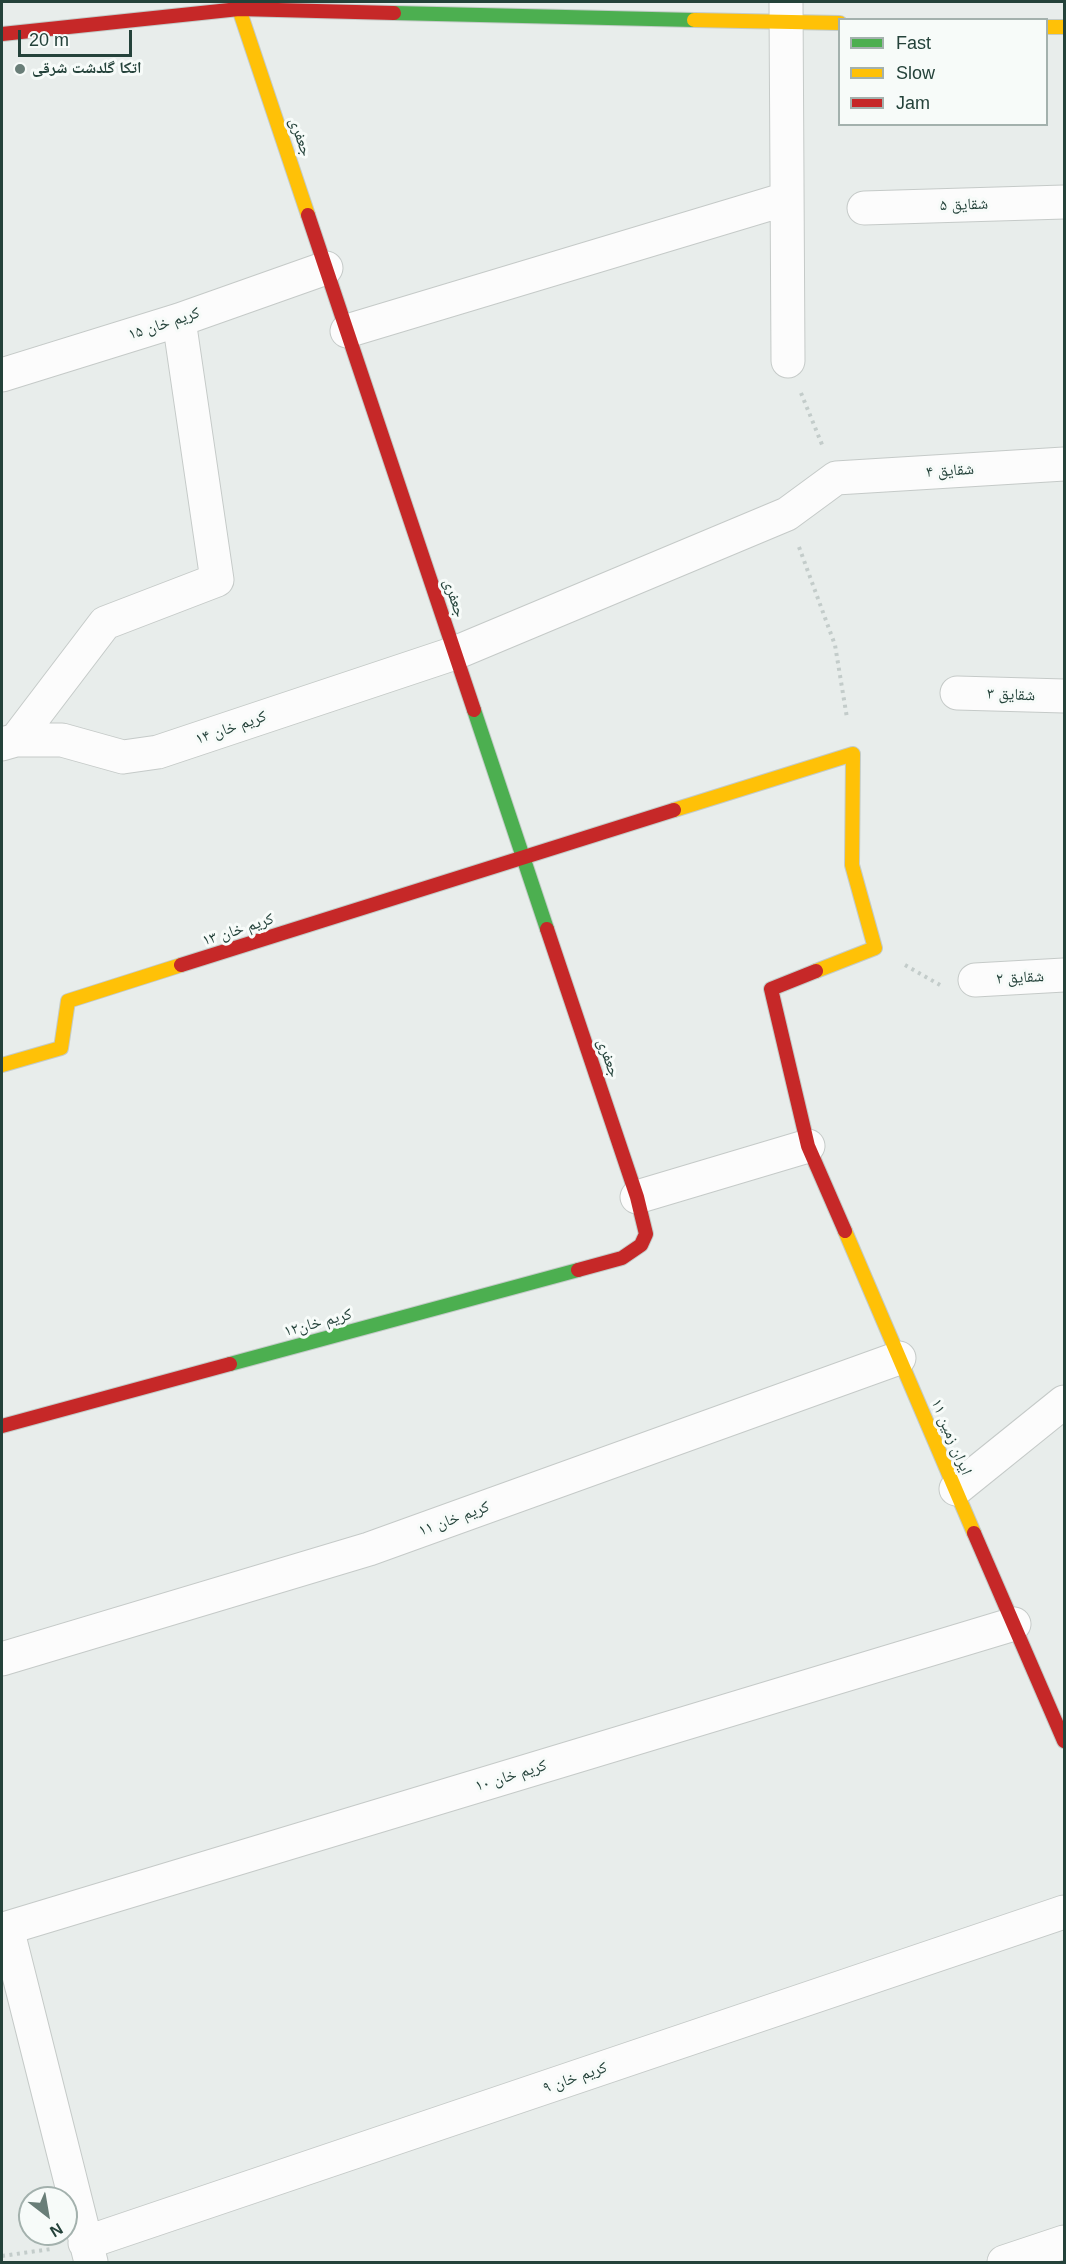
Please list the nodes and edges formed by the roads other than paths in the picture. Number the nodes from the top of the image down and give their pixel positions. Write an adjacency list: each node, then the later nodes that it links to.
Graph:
1 (239, 5): 2 (street); 6 (street); 10 (street, جعفری)
2 (786, 12): 3 (street); 7 (street)
3 (838, 23)
4 (1048, 27): 5 (street)
5 (1065, 27)
6 (2, 34)
7 (786, 199): 12 (street); 13 (street)
8 (1065, 202): 9 (street, شقایق ۵)
9 (864, 208)
10 (326, 268): 11 (street, کریم خان ۱۵); 12 (street, جعفری)
11 (179, 320): 14 (street, کریم خان ۱۵); 20 (street)
12 (347, 331): 17 (street, جعفری)
13 (788, 361)
14 (2, 375)
15 (1065, 464): 16 (street, شقایق ۴)
16 (836, 478): 17 (street, کریم خان ۱۴)
17 (455, 653): 20 (street, کریم خان ۱۴); 21 (street, جعفری)
18 (957, 693): 19 (street, شقایق ۳)
19 (1065, 696)
20 (9, 742)
21 (524, 857): 24 (street, کریم خان ۱۳); 25 (street, ایران زمین ۱۱); 26 (street, جعفری)
22 (1065, 975): 23 (street, شقایق ۲)
23 (975, 980)
24 (2, 1065)
25 (808, 1146): 26 (street); 28 (street, ایران زمین ۱۱)
26 (637, 1197): 27 (street, جعفری)
27 (641, 1245): 30 (street, کریم خان۱۲)
28 (899, 1358): 31 (street, ایران زمین ۱۱); 33 (street, کریم خان ۱۱)
29 (1065, 1402): 31 (street)
30 (2, 1426)
31 (956, 1489): 32 (street, ایران زمین ۱۱)
32 (1014, 1624): 34 (street, ایران زمین ۱۱); 38 (street, کریم خان ۱۰)
33 (2, 1659)
34 (1058, 1710): 35 (street, ایران زمین ۱۱)
35 (1065, 1741)
36 (1065, 1912): 38 (street, کریم خان ۹)
37 (1065, 2242): 39 (street)
38 (88, 2253)
39 (1004, 2262)

